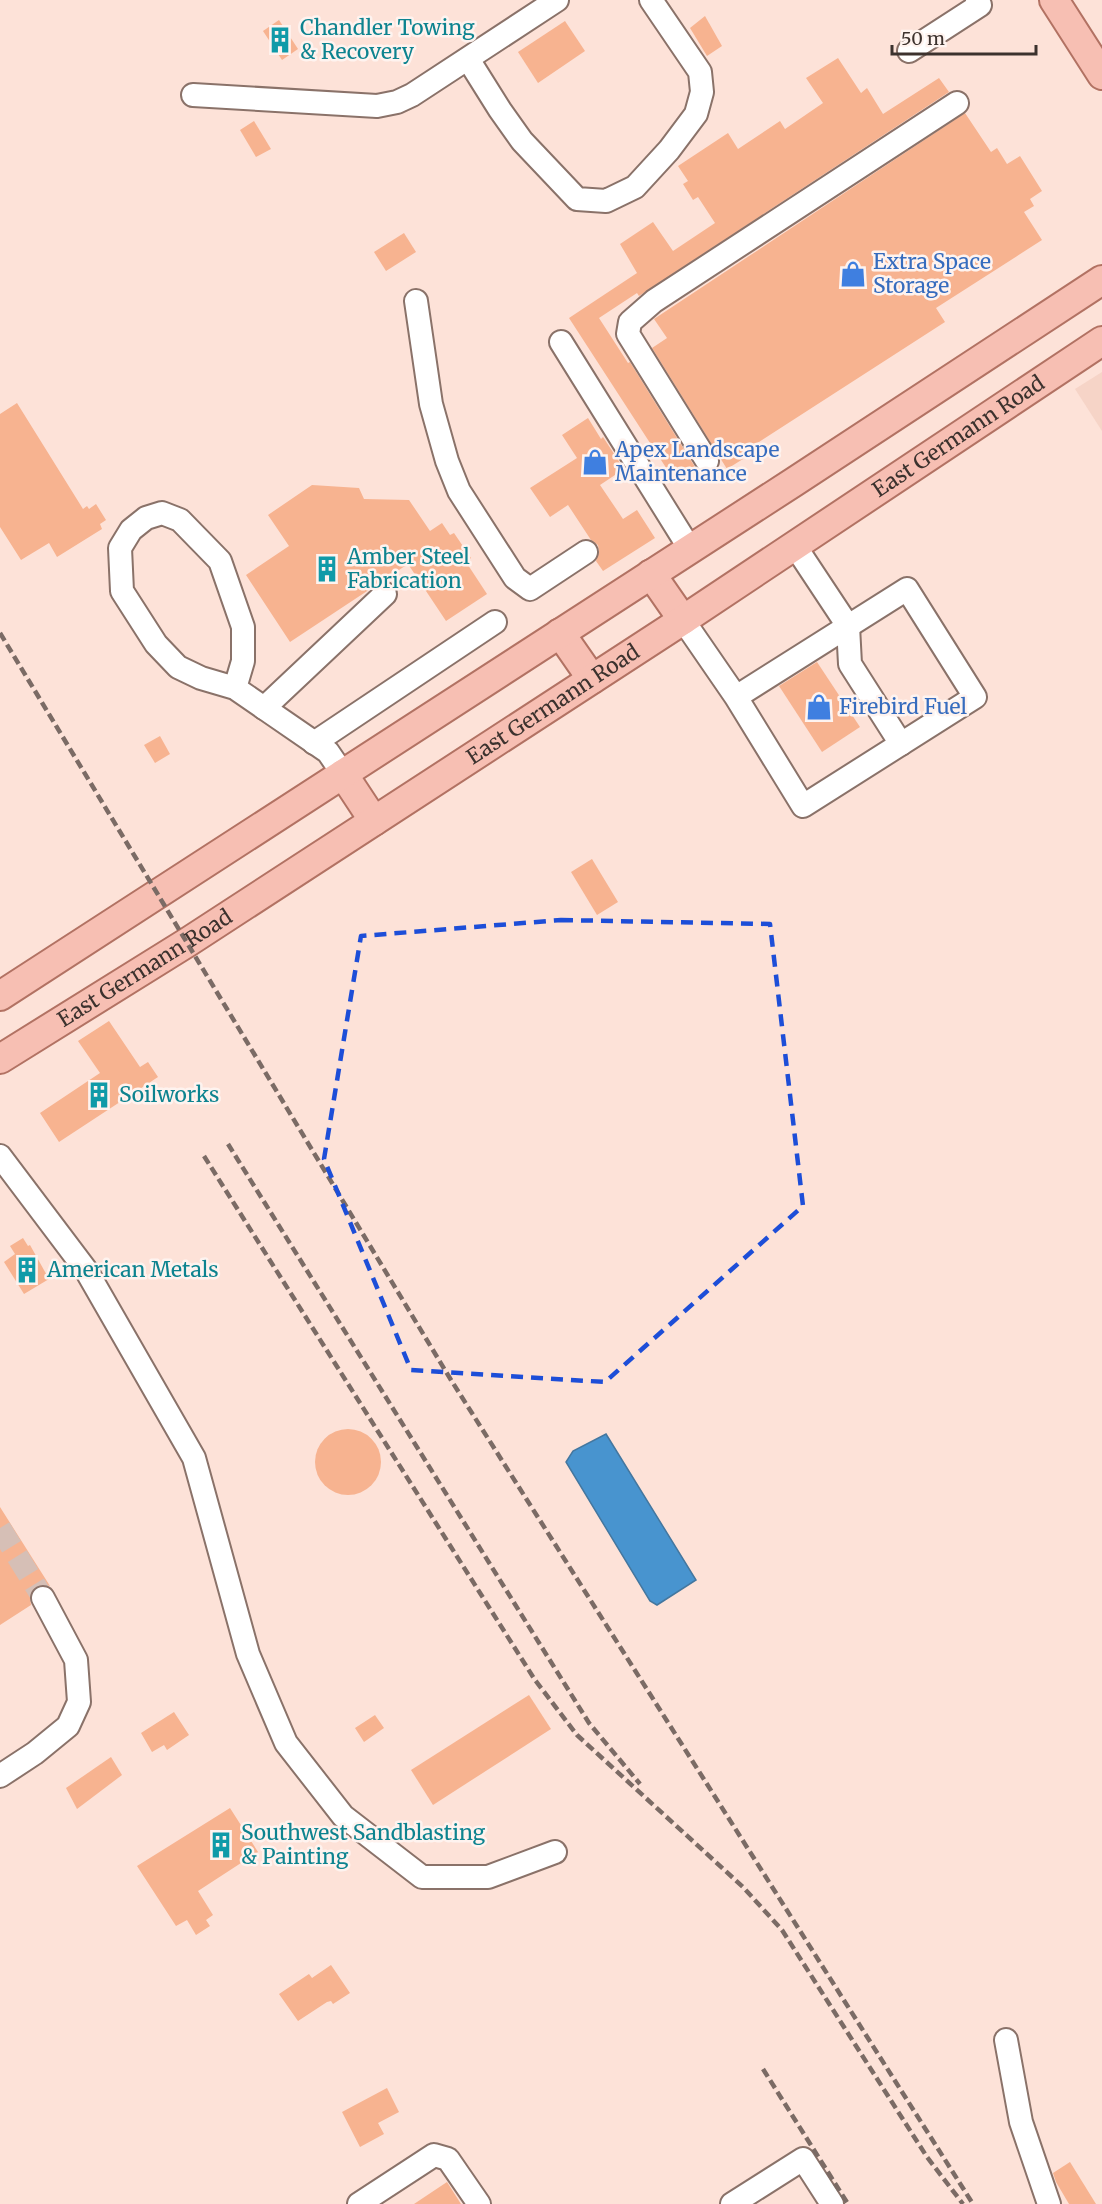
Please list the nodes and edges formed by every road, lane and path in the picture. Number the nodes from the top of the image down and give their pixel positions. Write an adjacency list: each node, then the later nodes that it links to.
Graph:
1 (557, 0): 6 (lane)
2 (651, 0): 6 (lane)
3 (977, 0): 5 (lane)
4 (1054, 0): 7 (main road)
5 (909, 51)
6 (468, 59): 8 (lane)
7 (1102, 75)
8 (193, 95)
9 (957, 103): 14 (lane)
10 (1102, 280): 16 (main road)
11 (416, 301): 17 (lane)
12 (1102, 341): 15 (main road, East Germann Road)
13 (561, 342): 16 (lane)
14 (707, 461)
15 (795, 546): 20 (main road, East Germann Road); 22 (lane)
16 (690, 549): 18 (main road)
17 (586, 552)
18 (651, 574): 20 (main road); 23 (main road)
19 (386, 594): 27 (lane)
20 (683, 621): 24 (main road, East Germann Road); 26 (lane)
21 (495, 622): 28 (lane)
22 (848, 626): 26 (lane); 29 (lane); 29 (lane)
23 (560, 633): 24 (main road); 30 (main road)
24 (592, 679): 31 (main road, East Germann Road)
25 (235, 688): 25 (lane); 27 (lane)
26 (736, 697): 29 (lane)
27 (264, 708): 28 (lane)
28 (314, 743): 30 (lane)
29 (901, 744)
30 (343, 774): 31 (main road); 32 (main road)
31 (374, 821): 33 (main road, East Germann Road)
32 (0, 996)
33 (0, 1059)
34 (0, 1156): 37 (lane)
35 (43, 1598): 36 (lane)
36 (0, 1776)
37 (555, 1852)
38 (1006, 2040): 43 (lane)
39 (359, 2204): 40 (lane)
40 (479, 2204)
41 (732, 2204): 42 (lane)
42 (832, 2204)
43 (1049, 2204)

